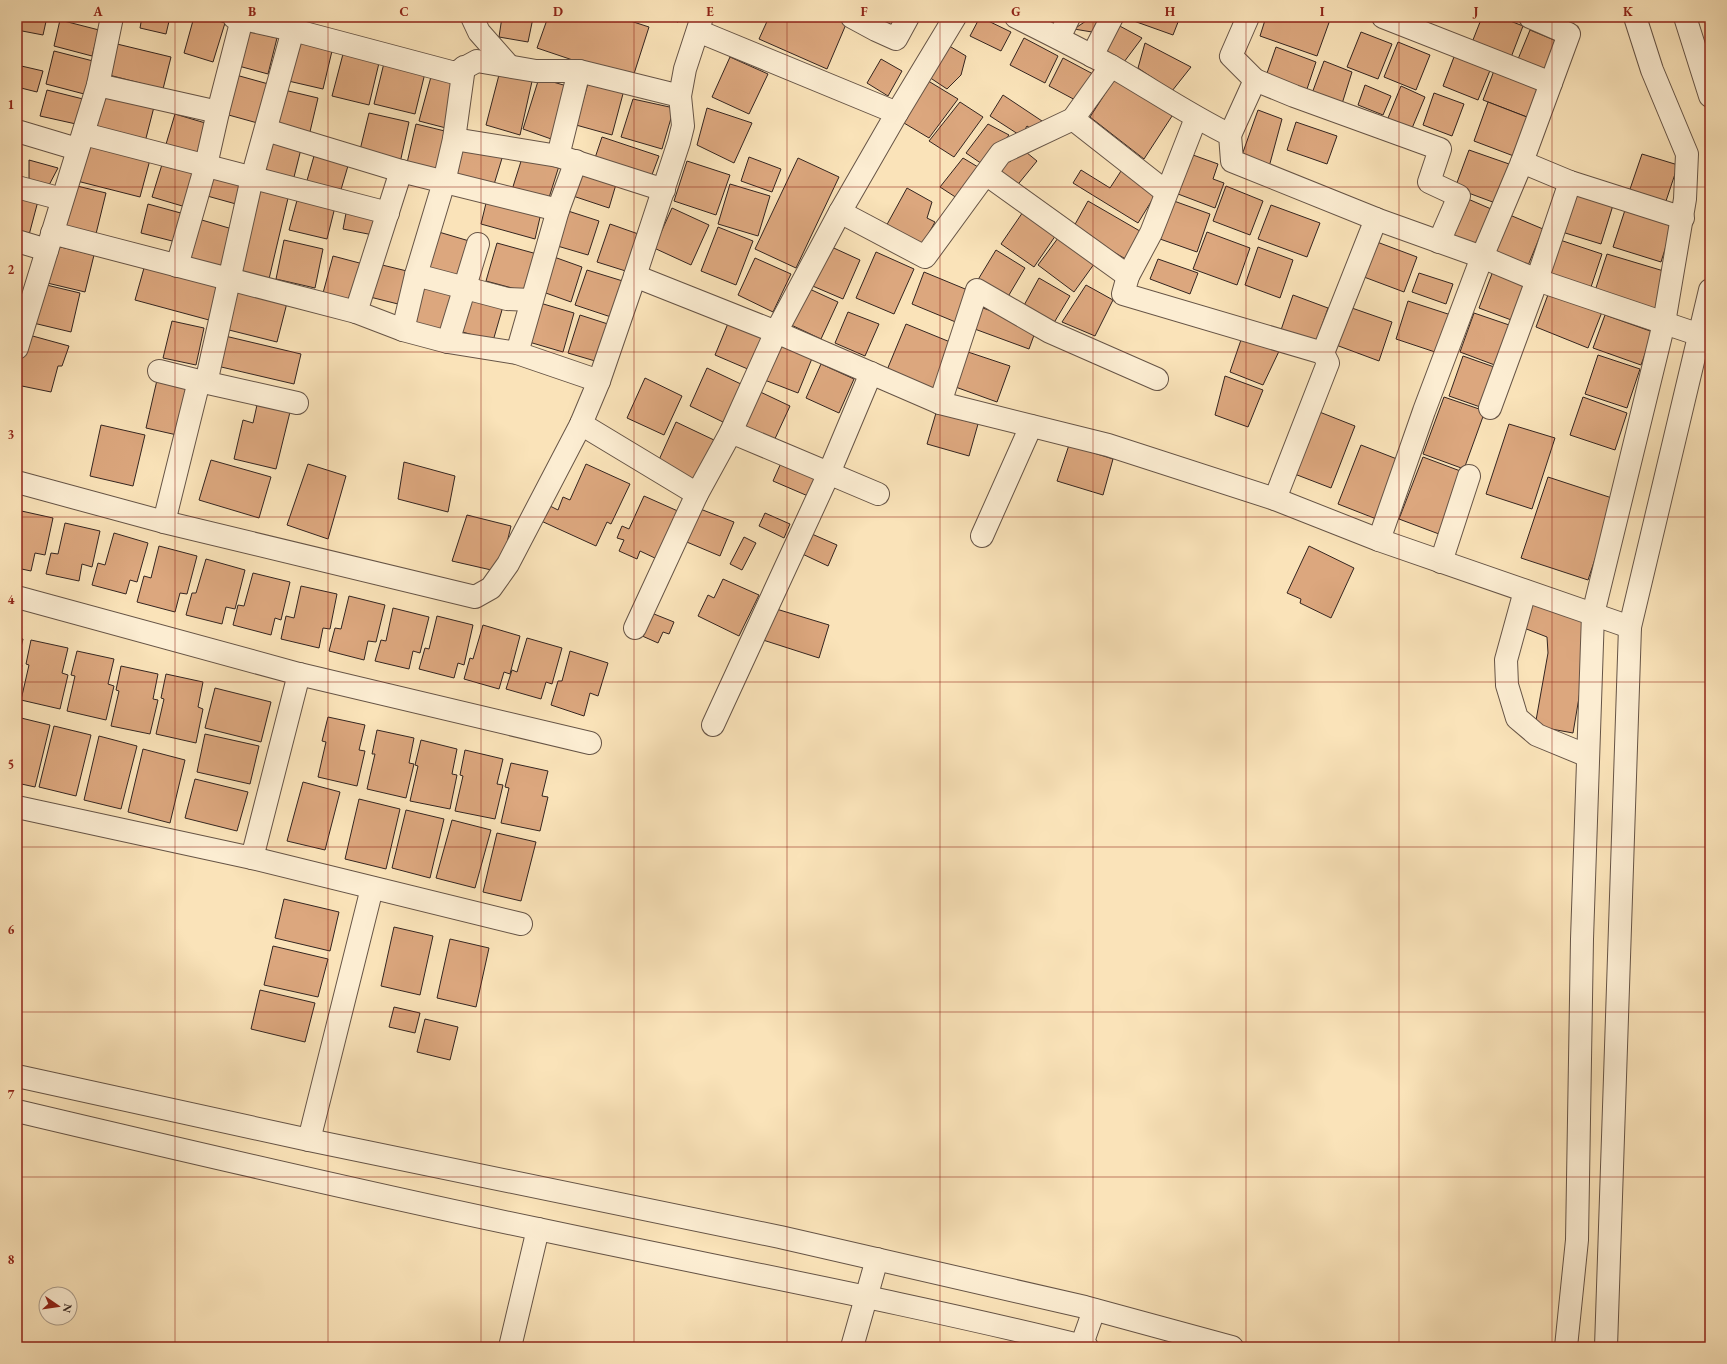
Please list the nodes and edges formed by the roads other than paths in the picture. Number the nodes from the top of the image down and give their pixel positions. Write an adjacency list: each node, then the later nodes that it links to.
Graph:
1 (112, 17): 25 (street)
2 (472, 17): 20 (street)
3 (852, 17): 4 (street)
4 (908, 17)
5 (955, 17): 29 (street)
6 (1016, 17): 18 (street)
7 (1069, 17): 18 (street)
8 (1112, 17): 19 (street)
9 (1248, 17): 23 (street)
10 (1383, 17): 24 (street)
11 (1530, 17): 16 (street)
12 (1635, 17): 52 (street)
13 (1685, 17): 27 (street)
14 (238, 18): 17 (street); 28 (street)
15 (700, 24): 26 (street); 29 (street)
16 (1572, 25): 24 (street)
17 (293, 30): 21 (street); 32 (street)
18 (1059, 38): 19 (street)
19 (1101, 61): 30 (street); 31 (street)
20 (509, 66): 21 (street); 22 (street)
21 (464, 67): 35 (street)
22 (579, 71): 26 (street); 37 (street)
23 (1255, 80): 34 (street); 56 (street)
24 (1551, 83): 38 (street)
25 (98, 85): 28 (street); 36 (street)
26 (680, 96): 46 (street)
27 (1710, 96)
28 (218, 112): 39 (street)
29 (897, 113): 50 (street)
30 (1196, 118): 34 (street); 47 (street)
31 (1073, 119): 41 (street); 47 (street)
32 (266, 130): 40 (street); 42 (street)
33 (17, 131): 36 (street)
34 (1230, 135): 53 (street)
35 (454, 139): 37 (street); 43 (street)
36 (81, 141): 39 (street); 48 (street)
37 (567, 159): 46 (street); 49 (street)
38 (1522, 162): 44 (street); 58 (street)
39 (206, 165): 42 (street); 59 (street)
40 (401, 171): 43 (street); 51 (street)
41 (986, 174): 50 (street); 62 (street)
42 (252, 178): 51 (street); 63 (street)
43 (444, 182): 49 (street); 60 (street)
44 (1570, 182): 52 (street); 64 (street)
45 (17, 187): 48 (street)
46 (664, 190): 61 (street)
47 (1166, 192): 62 (street)
48 (62, 198): 55 (street)
49 (558, 210): 67 (street)
50 (840, 212): 71 (street)
51 (388, 213): 68 (street)
52 (1683, 218): 69 (street)
53 (1376, 219): 56 (street); 76 (street)
54 (17, 241): 55 (street)
55 (49, 242): 59 (street); 74 (street)
56 (1439, 242): 58 (street)
57 (478, 244): 65 (street)
58 (1482, 258): 64 (street); 96 (street)
59 (177, 266): 63 (street)
60 (416, 275): 65 (street); 70 (street)
61 (635, 276): 71 (street); 80 (street)
62 (1128, 276): 76 (street)
63 (230, 279): 68 (street); 81 (street)
64 (1537, 280): 69 (street); 84 (street)
65 (465, 287): 67 (street); 73 (street)
66 (1710, 290): 72 (street)
67 (531, 300): 75 (street)
68 (356, 312): 70 (street)
69 (1664, 323): 72 (street); 100 (street)
70 (403, 330): 73 (street)
71 (776, 332): 78 (street); 87 (street)
72 (1700, 335): 101 (street)
73 (448, 342): 75 (street)
74 (17, 348)
75 (517, 353): 80 (street)
76 (1323, 353): 93 (street)
77 (159, 371): 81 (street)
78 (871, 373): 83 (street); 88 (street)
79 (1157, 379): 83 (street)
80 (599, 381): 85 (street)
81 (202, 382): 82 (street); 94 (street)
82 (297, 403)
83 (940, 403): 86 (street)
84 (1490, 408)
85 (581, 424): 91 (street); 94 (street)
86 (1031, 426): 93 (street); 95 (street)
87 (731, 432): 88 (street); 91 (street)
88 (829, 473): 92 (street); 104 (street)
89 (1469, 476): 97 (street)
90 (17, 482): 94 (street)
91 (697, 494): 102 (street)
92 (878, 494)
93 (1275, 499): 96 (street)
94 (164, 522)
95 (982, 536)
96 (1379, 540): 97 (street)
97 (1441, 562): 98 (street)
98 (1525, 591): 100 (street); 106 (street)
99 (17, 597): 103 (street)
100 (1593, 614): 101 (street); 106 (street)
101 (1630, 627): 123 (street)
102 (635, 628)
103 (299, 674): 105 (street); 108 (street)
104 (713, 725)
105 (590, 743)
106 (1588, 756): 122 (street)
107 (17, 807): 108 (street)
108 (252, 858): 109 (street)
109 (372, 888): 110 (street); 113 (street)
110 (521, 924)
111 (17, 1076): 113 (street)
112 (17, 1111): 114 (street)
113 (309, 1140): 115 (street)
114 (538, 1230): 116 (street); 118 (street)
115 (877, 1260): 116 (street); 117 (street)
116 (866, 1296): 119 (street); 120 (street)
117 (1094, 1310): 120 (street); 121 (street)
118 (510, 1347)
119 (852, 1347)
120 (1083, 1347)
121 (1232, 1347)
122 (1566, 1347)
123 (1606, 1347)

